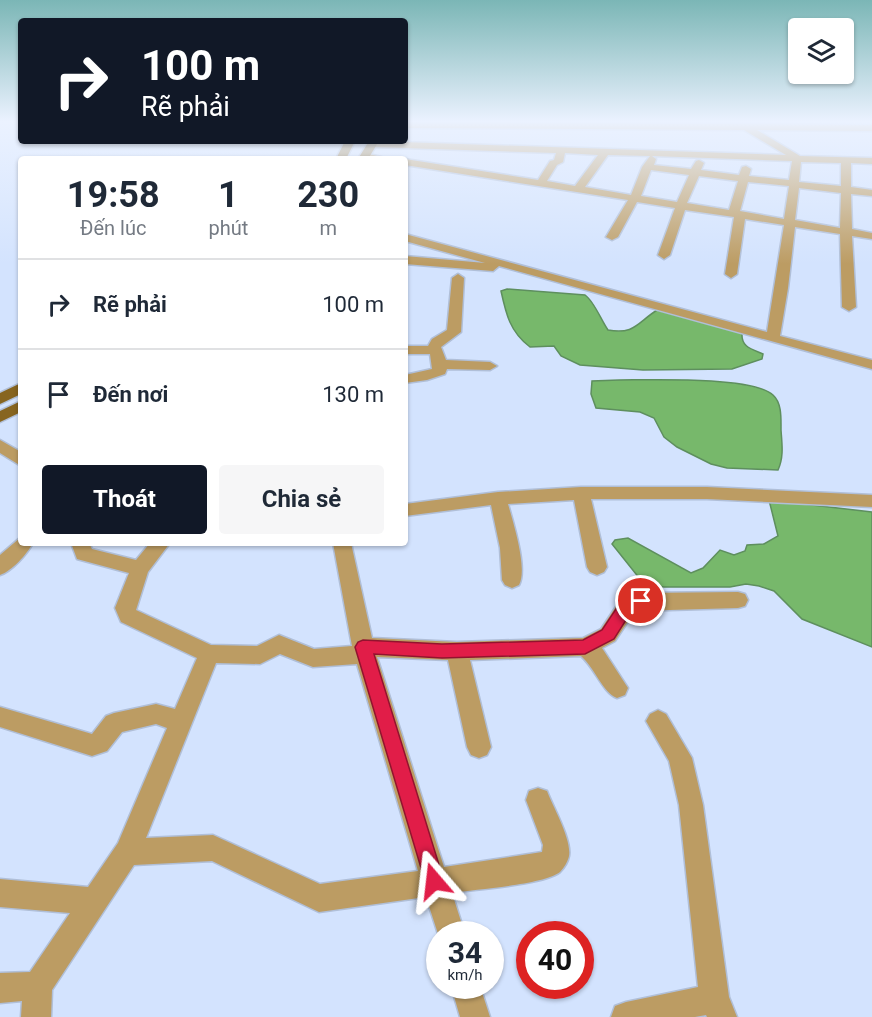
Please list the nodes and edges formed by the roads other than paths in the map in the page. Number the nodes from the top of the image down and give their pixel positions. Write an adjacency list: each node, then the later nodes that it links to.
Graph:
1 (500, 169): 12 (street)
2 (549, 169): 12 (street)
3 (595, 169): 14 (street)
4 (646, 169): 17 (street)
5 (664, 169): 10 (street)
6 (697, 169): 10 (street)
7 (746, 169): 11 (street)
8 (796, 169): 13 (street)
9 (846, 169): 15 (street)
10 (695, 174): 11 (street); 18 (street)
11 (744, 179): 13 (street); 19 (street)
12 (542, 182): 14 (street)
13 (795, 184): 15 (street); 20 (street)
14 (579, 188): 17 (street)
15 (846, 190): 16 (street); 21 (street)
16 (872, 193)
17 (635, 197): 18 (street); 23 (street)
18 (681, 205): 19 (street); 25 (street)
19 (737, 214): 20 (street); 28 (street)
20 (790, 223): 21 (street); 31 (street)
21 (846, 232): 22 (street); 30 (street)
22 (872, 236)
23 (612, 237)
24 (408, 238): 27 (street)
25 (664, 255)
26 (408, 260): 27 (street)
27 (502, 262): 31 (street)
28 (731, 274)
29 (458, 278): 32 (street)
30 (849, 308)
31 (772, 337): 35 (street)
32 (433, 348): 33 (street); 34 (street)
33 (408, 350)
34 (439, 364): 36 (street); 37 (street)
35 (872, 365)
36 (490, 366)
37 (408, 378)
38 (18, 390): 39 (main road)
39 (0, 399)
40 (18, 408): 41 (main road)
41 (0, 417)
42 (0, 445): 43 (street)
43 (18, 458)
44 (581, 493): 45 (street); 46 (street); 53 (street)
45 (498, 498): 47 (street); 55 (street)
46 (872, 501)
47 (408, 510)
48 (21, 546): 52 (street)
49 (81, 546): 54 (street)
50 (159, 546): 54 (street)
51 (343, 546): 58 (street)
52 (0, 567)
53 (597, 567)
54 (140, 569): 60 (street)
55 (512, 580)
56 (738, 600): 57 (street)
57 (585, 647): 59 (street); 61 (street)
58 (364, 651): 59 (street); 60 (street); 68 (street)
59 (457, 651): 65 (street)
60 (209, 654): 64 (street)
61 (617, 688)
62 (0, 717): 64 (street)
63 (658, 721): 75 (street)
64 (181, 722): 67 (street)
65 (479, 747)
66 (538, 800): 68 (street)
67 (127, 852): 68 (street); 70 (street)
68 (434, 881): 71 (street)
69 (0, 893): 70 (street)
70 (95, 901): 72 (street)
71 (447, 921)
72 (38, 986): 73 (street); 76 (street)
73 (0, 988)
74 (470, 999): 77 (street)
75 (718, 1008): 78 (street)
76 (36, 1017)
77 (475, 1017)
78 (626, 1017)

